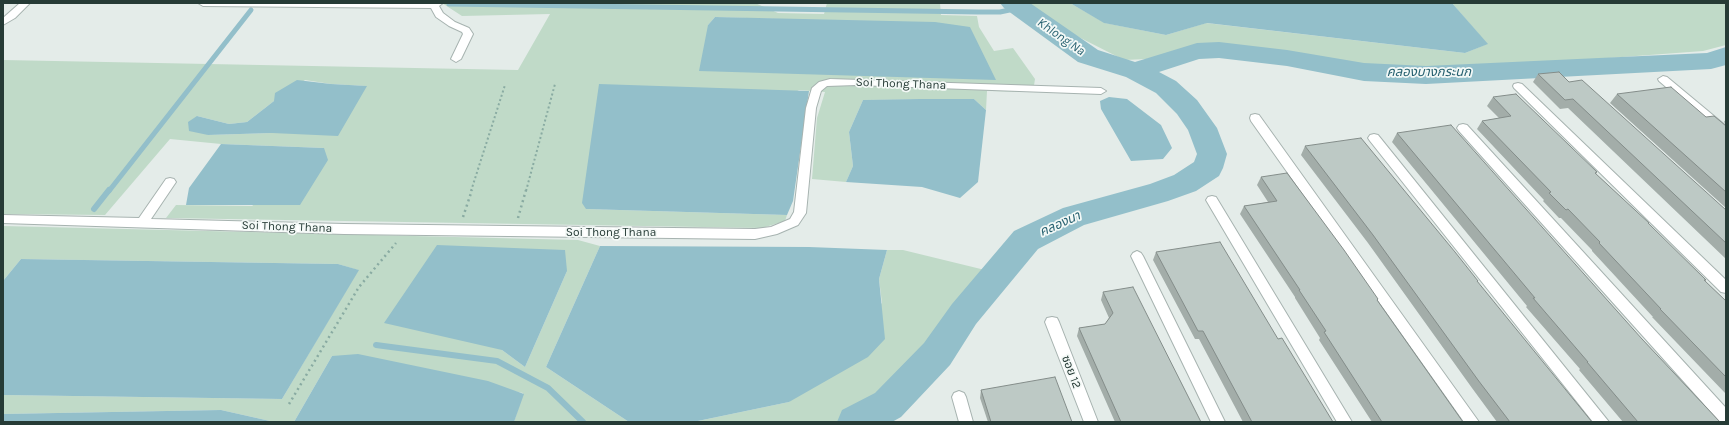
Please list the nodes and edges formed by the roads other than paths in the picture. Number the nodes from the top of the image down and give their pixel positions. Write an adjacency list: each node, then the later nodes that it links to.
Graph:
1 (25, 3): 5 (street)
2 (203, 3): 3 (street)
3 (340, 4): 4 (street)
4 (436, 4): 6 (street)
5 (3, 22)
6 (456, 59)
7 (1663, 79): 12 (street)
8 (1518, 86): 19 (street)
9 (1101, 91): 17 (street, Soi Thong Thana)
10 (1255, 118): 27 (street)
11 (1463, 128): 22 (street)
12 (1726, 132)
13 (1374, 138): 28 (street)
14 (170, 182): 17 (street)
15 (1212, 200): 26 (street)
16 (3, 219): 17 (street, Soi Thong Thana)
17 (142, 222)
18 (1137, 256): 25 (street)
19 (1726, 288)
20 (1052, 322): 24 (street, ซอย 12)
21 (959, 397): 23 (street)
22 (1726, 418)
23 (966, 422)
24 (1091, 422)
25 (1218, 422)
26 (1345, 422)
27 (1472, 422)
28 (1602, 422)

